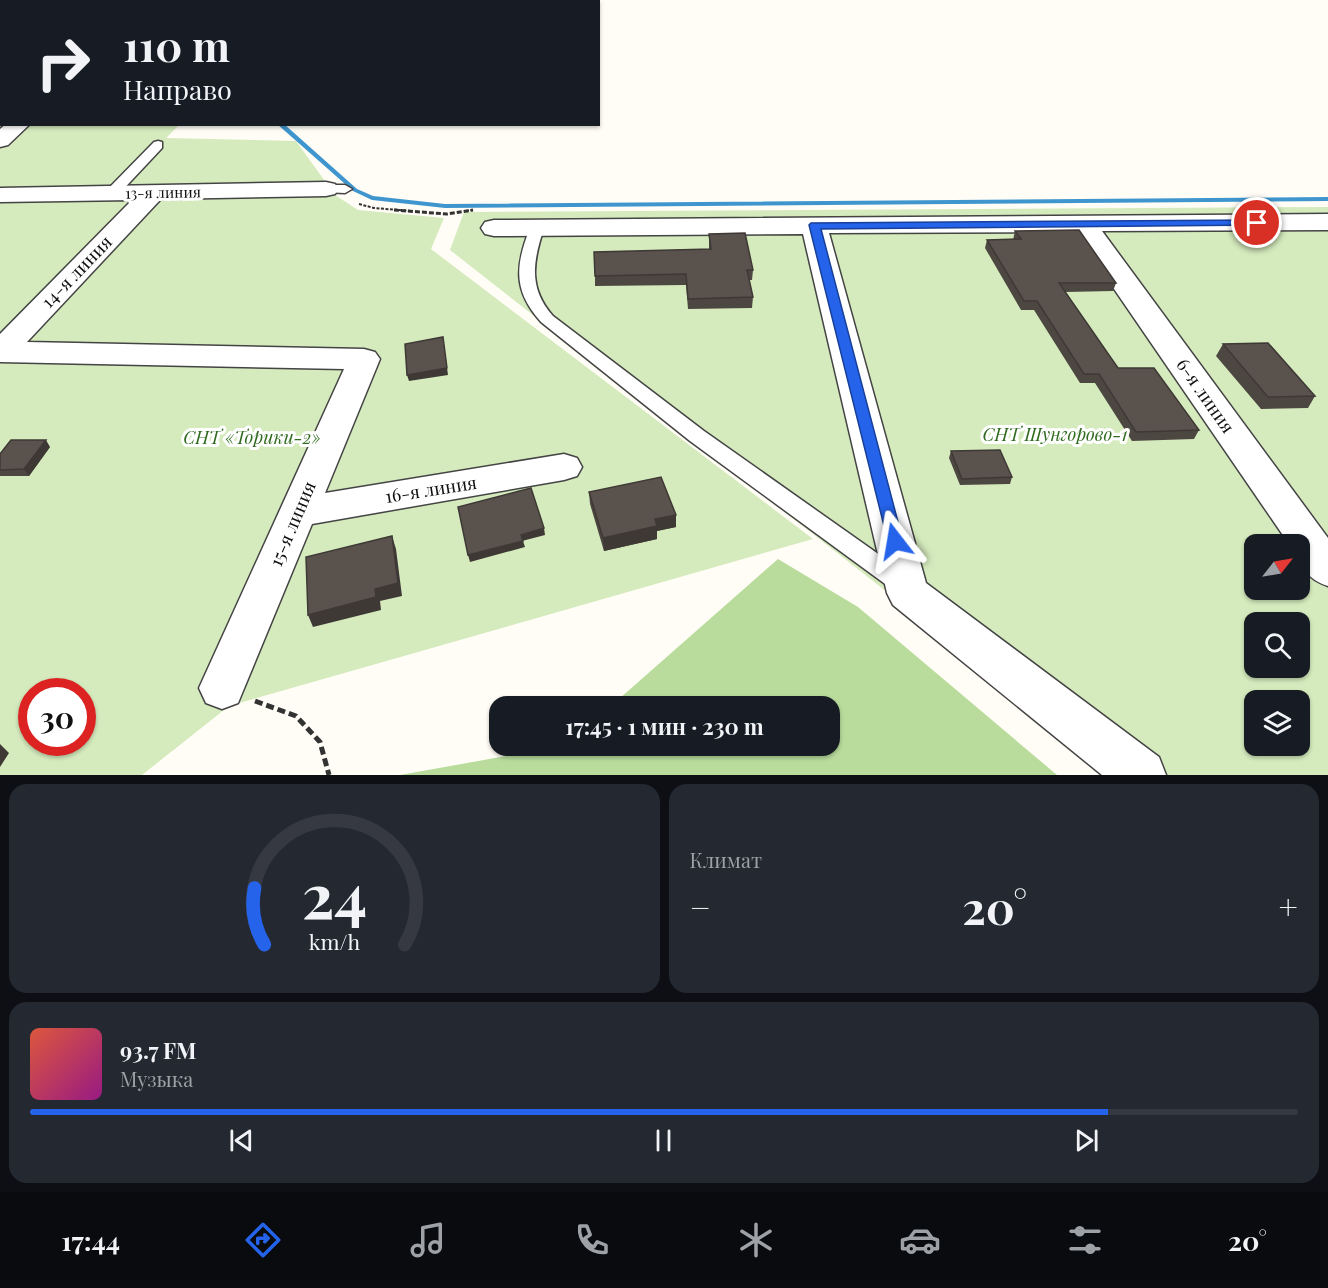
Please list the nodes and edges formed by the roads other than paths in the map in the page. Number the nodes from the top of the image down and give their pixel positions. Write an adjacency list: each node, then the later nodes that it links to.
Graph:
1 (19, 126): 2 (street)
2 (0, 140)
3 (158, 145): 6 (lane)
4 (334, 189): 5 (street, 13-я линия)
5 (153, 193): 6 (street, 13-я линия); 13 (street, 14-я линия)
6 (111, 194): 7 (street, 13-я линия)
7 (0, 195)
8 (1328, 222): 9 (street)
9 (1083, 224): 10 (street); 16 (street, 6-я линия)
10 (814, 225): 12 (street); 17 (street)
11 (494, 228): 12 (street)
12 (537, 228): 17 (lane)
13 (0, 351): 15 (street, 15-я линия)
14 (564, 468): 15 (street, 16-я линия)
15 (298, 512): 18 (street, 15-я линия)
16 (1328, 569)
17 (907, 589): 19 (street)
18 (222, 688)
19 (1141, 775)

